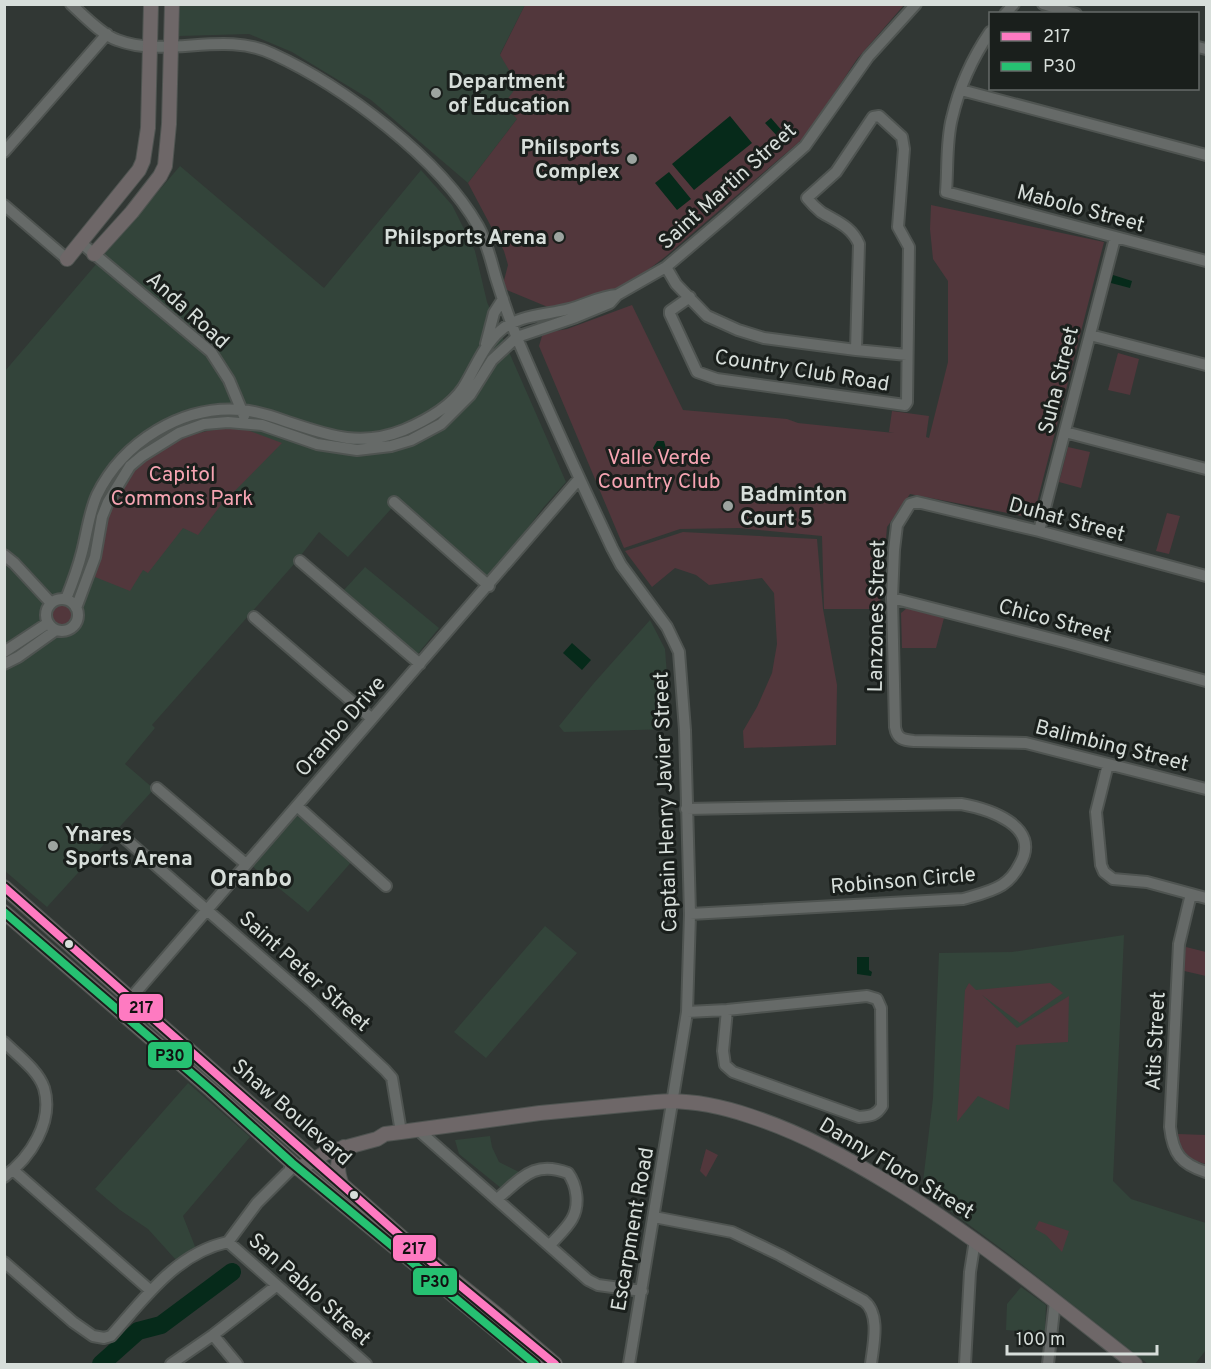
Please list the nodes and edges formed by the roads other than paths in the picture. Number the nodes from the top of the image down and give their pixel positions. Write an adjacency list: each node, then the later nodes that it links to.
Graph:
1 (71, 4): 7 (street, Captain Henry Javier Street)
2 (151, 4): 9 (main road)
3 (172, 4): 10 (main road)
4 (916, 4): 22 (street, Saint Martin Street)
5 (1043, 4): 6 (street)
6 (1069, 12)
7 (107, 34): 9 (street, Captain Henry Javier Street); 14 (street)
8 (989, 34): 11 (street)
9 (149, 46): 10 (street, Captain Henry Javier Street); 12 (main road)
10 (171, 46): 13 (main road); 25 (street, Captain Henry Javier Street)
11 (961, 90): 15 (street); 17 (street, Mabolo Street)
12 (148, 128): 13 (main road); 18 (main road)
13 (169, 129): 19 (main road)
14 (4, 152)
15 (1206, 155)
16 (4, 205): 20 (street)
17 (1115, 238): 21 (street, Mabolo Street); 27 (street, Suha Street)
18 (80, 242): 19 (street, Anda Road); 20 (main road)
19 (94, 254): 33 (street, Anda Road)
20 (67, 259)
21 (1206, 261)
22 (666, 267): 23 (street, Saint Martin Street); 24 (street)
23 (616, 295): 26 (street, Saint Martin Street); 28 (street, Saint Martin Street)
24 (690, 297): 30 (street); 31 (street, Country Club Road)
25 (503, 298): 26 (street, Captain Henry Javier Street); 29 (street)
26 (511, 323): 28 (street, Captain Henry Javier Street); 29 (street)
27 (1090, 335): 32 (street); 35 (street, Suha Street)
28 (517, 337): 34 (street); 37 (street, Captain Henry Javier Street)
29 (484, 350): 33 (street)
30 (856, 350): 31 (street); 31 (street)
31 (907, 355)
32 (1206, 365)
33 (242, 410): 34 (street, Anda Road); 46 (street)
34 (247, 423): 48 (street)
35 (1065, 432): 36 (street); 40 (street, Suha Street)
36 (1206, 469)
37 (579, 479): 44 (street, Oranbo Drive); 61 (street, Captain Henry Javier Street)
38 (394, 502): 44 (street)
39 (917, 502): 40 (street, Duhat Street); 45 (street, Lanzones Street)
40 (1039, 531): 43 (street, Duhat Street)
41 (4, 555): 47 (street)
42 (300, 561): 53 (street)
43 (1206, 576)
44 (489, 586): 53 (street, Oranbo Drive)
45 (892, 598): 54 (street, Chico Street); 56 (street, Lanzones Street)
46 (66, 599): 47 (street); 48 (street)
47 (51, 603): 50 (street)
48 (76, 608): 50 (street)
49 (254, 617): 55 (street)
50 (52, 627): 51 (street); 52 (street)
51 (4, 652)
52 (4, 664)
53 (420, 664): 55 (street, Oranbo Drive)
54 (1206, 681)
55 (371, 718): 60 (street, Oranbo Drive)
56 (901, 739): 57 (street, Balimbing Street)
57 (1108, 764): 59 (street, Balimbing Street); 66 (street)
58 (157, 788): 63 (street)
59 (1206, 789)
60 (297, 806): 63 (street, Oranbo Drive); 64 (street)
61 (686, 809): 70 (street, Captain Henry Javier Street); 70 (street, Robinson Circle)
62 (122, 835): 68 (street, Saint Peter Street)
63 (246, 864): 68 (street, Oranbo Drive)
64 (386, 886)
65 (4, 887): 71 (main road, Shaw Boulevard)
66 (1191, 894): 67 (street); 82 (street, Atis Street)
67 (1206, 898)
68 (207, 910): 71 (street, Oranbo Drive); 77 (street, Saint Peter Street)
69 (4, 912): 81 (main road, Shaw Boulevard)
70 (690, 914): 73 (street, Captain Henry Javier Street)
71 (130, 999): 80 (main road, Shaw Boulevard)
72 (728, 1010): 72 (street); 73 (street)
73 (687, 1015): 75 (street, Captain Henry Javier Street)
74 (4, 1042): 83 (street)
75 (674, 1100): 76 (main road, Danny Floro Street); 86 (street, Escarpment Road); 87 (main road, Danny Floro Street)
76 (418, 1130): 77 (main road, Danny Floro Street); 85 (street)
77 (401, 1132): 78 (main road, Danny Floro Street)
78 (385, 1134): 79 (main road, Danny Floro Street); 80 (main road, Danny Floro Street)
79 (344, 1147): 80 (main road, Danny Floro Street); 84 (main road)
80 (309, 1156): 81 (main road, Danny Floro Street); 84 (main road, Shaw Boulevard)
81 (294, 1168): 88 (street); 99 (main road, Shaw Boulevard)
82 (1206, 1172)
83 (9, 1174): 92 (street)
84 (342, 1185): 100 (main road, Shaw Boulevard)
85 (497, 1199): 89 (street); 89 (street)
86 (654, 1217): 93 (street, Escarpment Road); 102 (street)
87 (975, 1240): 94 (main road, Danny Floro Street); 103 (street)
88 (228, 1242): 91 (street, San Pablo Street); 92 (street)
89 (550, 1245): 93 (street)
90 (4, 1262): 92 (street)
91 (276, 1286): 95 (street); 98 (street, San Pablo Street)
92 (151, 1291)
93 (642, 1291): 101 (street, Escarpment Road)
94 (1055, 1301): 104 (street); 105 (main road, Danny Floro Street)
95 (213, 1335): 96 (street); 97 (street)
96 (171, 1365)
97 (237, 1365)
98 (366, 1365)
99 (534, 1365)
100 (555, 1365)
101 (629, 1365)
102 (871, 1365)
103 (965, 1365)
104 (1048, 1365)
105 (1135, 1365)

